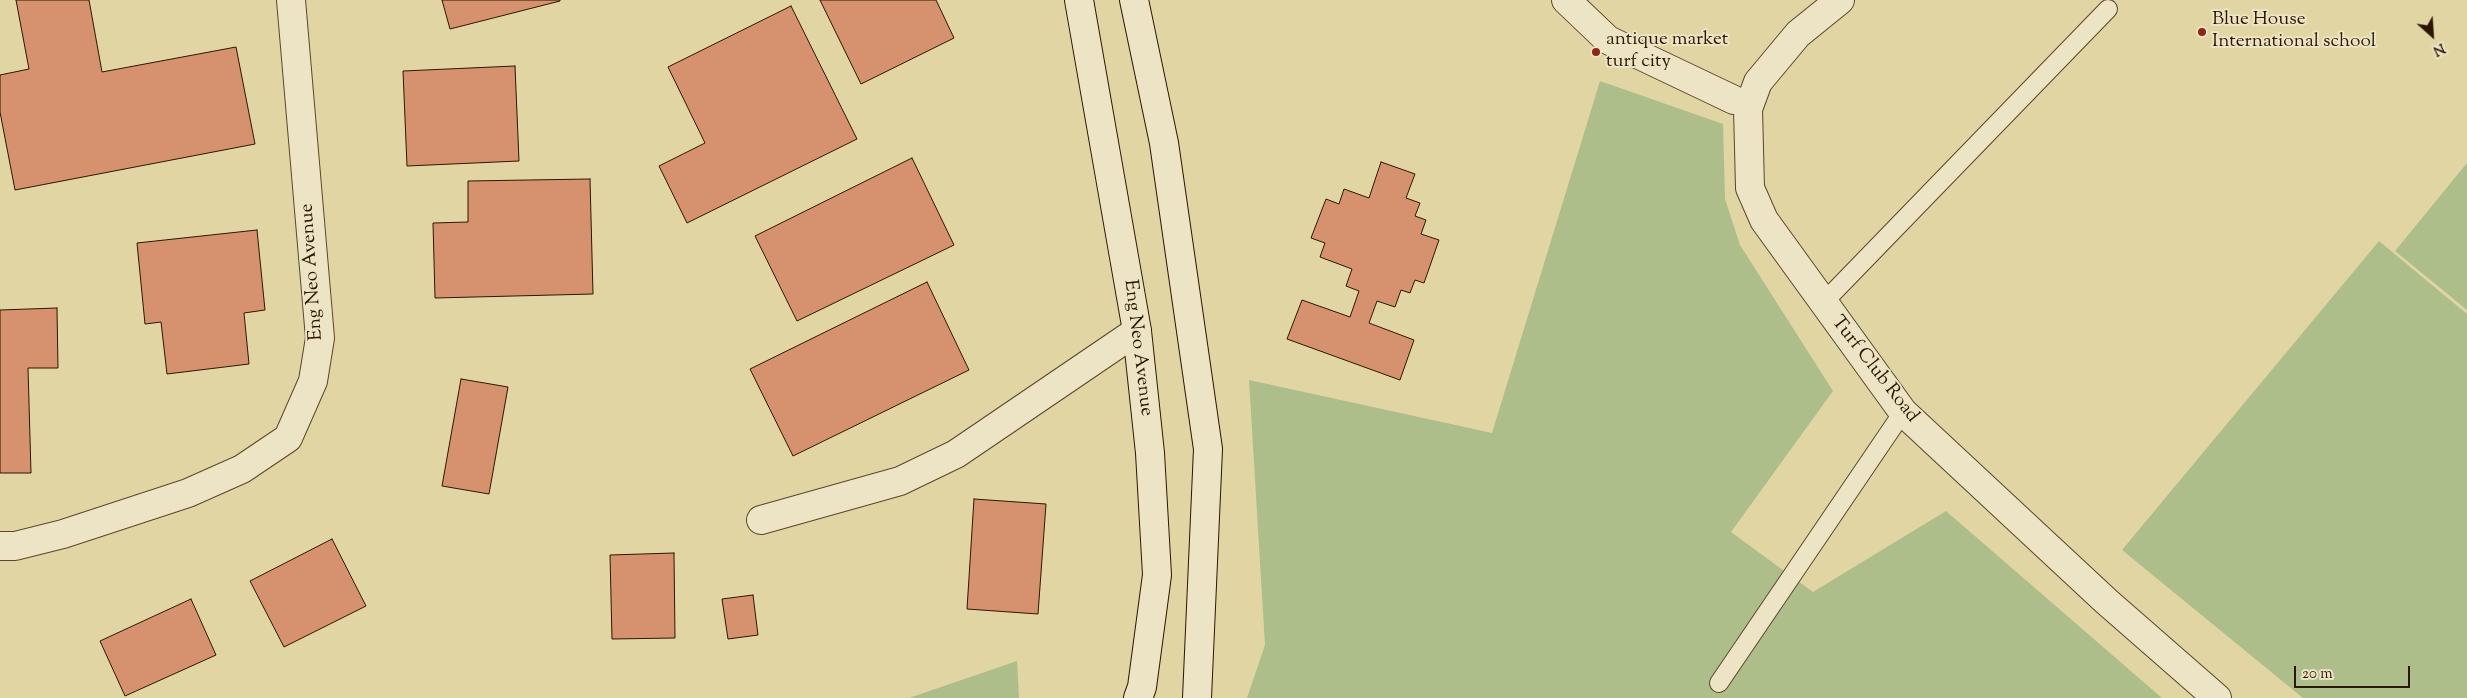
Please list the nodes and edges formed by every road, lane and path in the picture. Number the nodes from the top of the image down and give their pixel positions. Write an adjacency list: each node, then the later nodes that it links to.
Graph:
1 (291, 0): 12 (street, Eng Neo Avenue)
2 (1079, 0): 9 (street, Eng Neo Avenue)
3 (1134, 0): 15 (street)
4 (1566, 0): 7 (street)
5 (1840, 0): 8 (street, Turf Club Road)
6 (2108, 9): 8 (lane)
7 (1734, 100)
8 (1823, 303): 10 (street, Turf Club Road)
9 (1138, 331): 11 (street); 14 (street, Eng Neo Avenue)
10 (1903, 412): 13 (lane); 16 (street, Turf Club Road)
11 (761, 520)
12 (0, 546)
13 (1719, 683)
14 (1138, 698)
15 (1197, 698)
16 (2216, 698)

